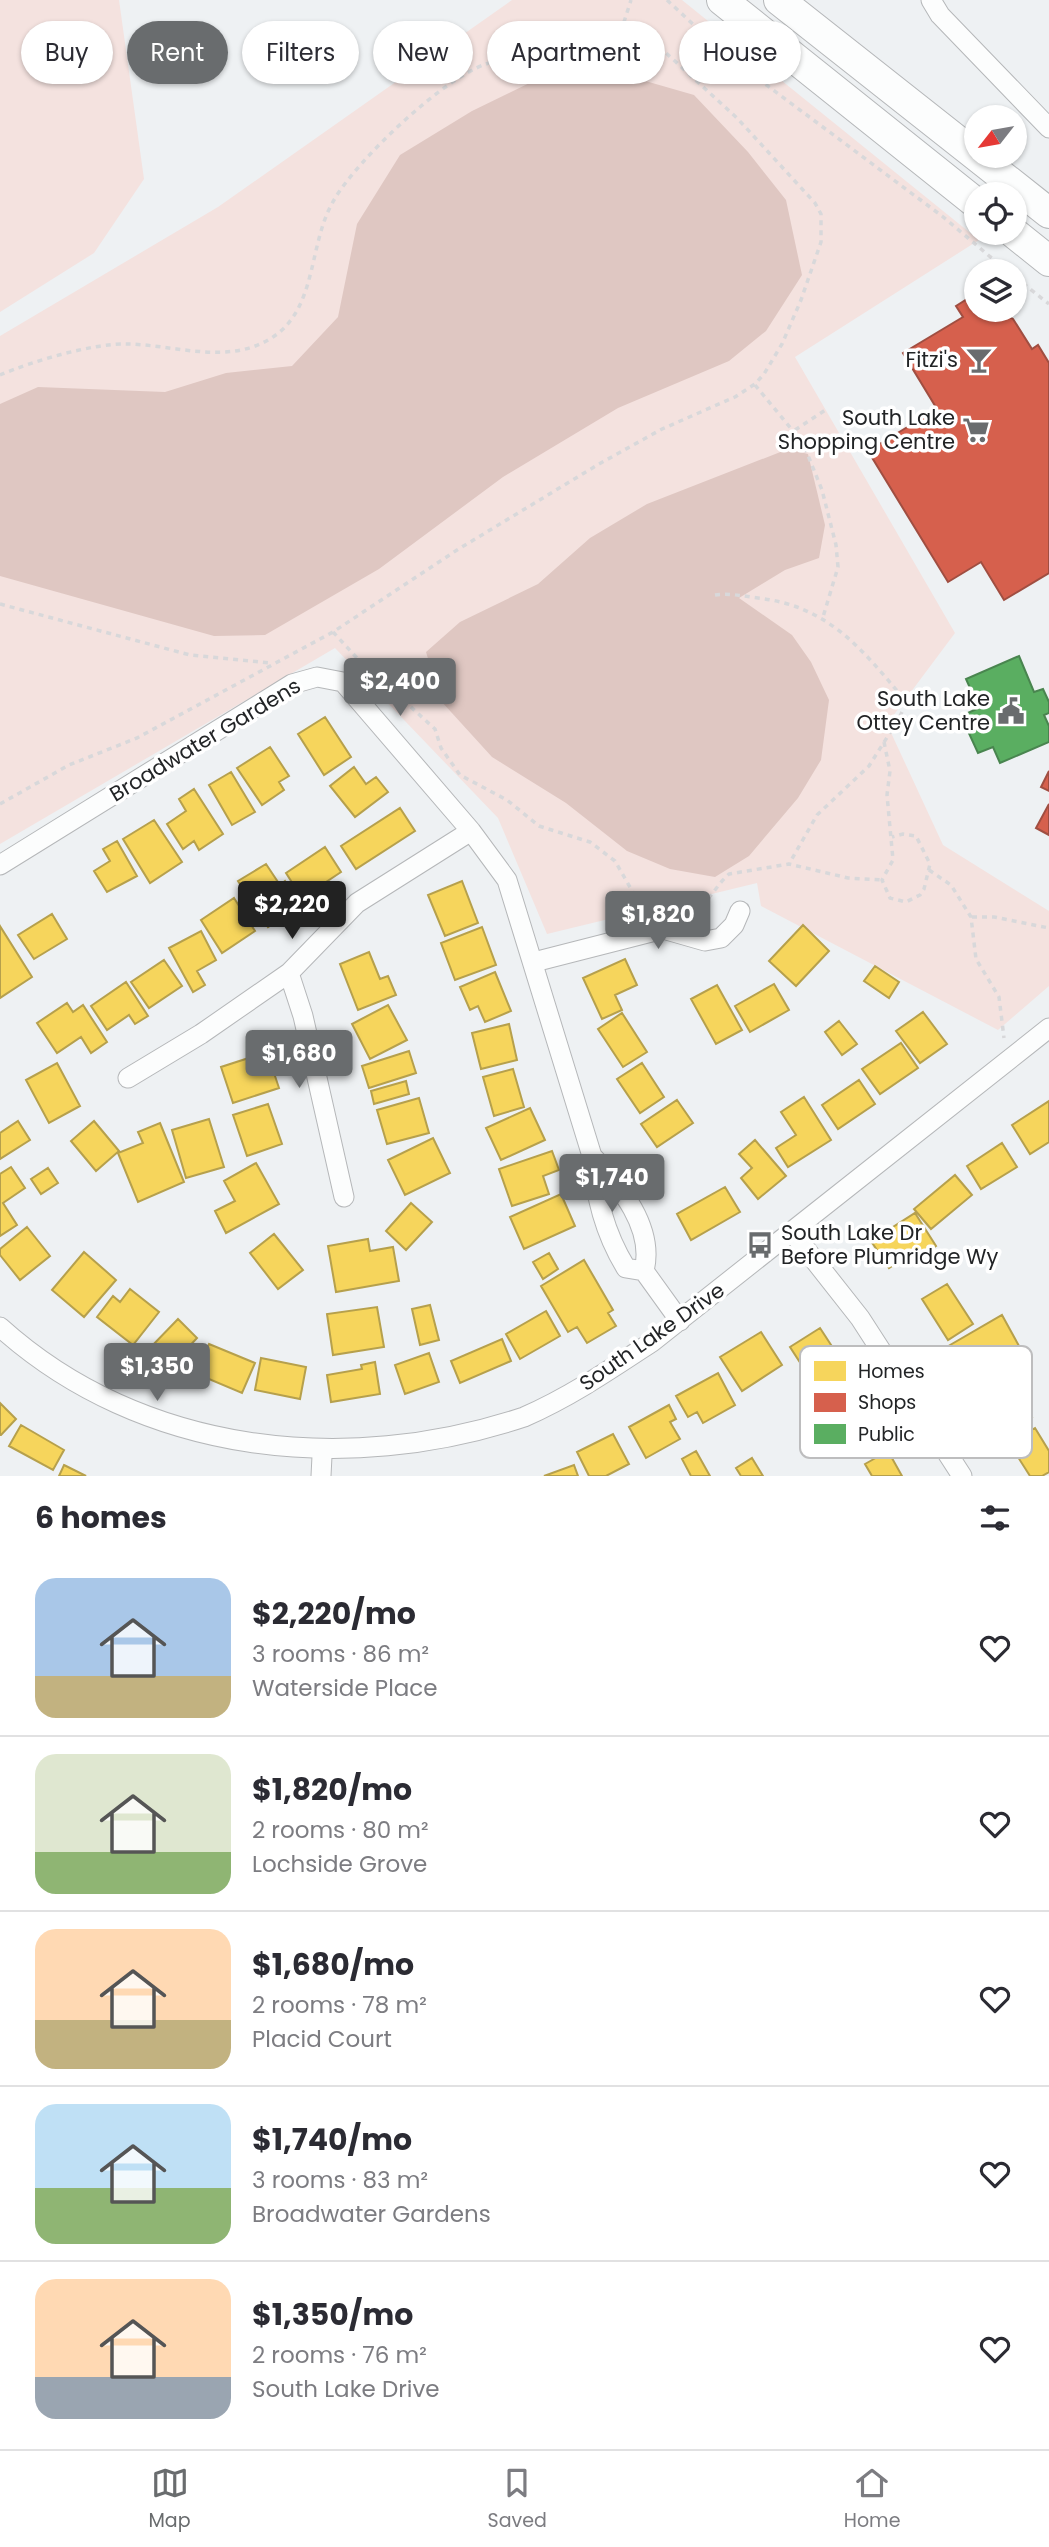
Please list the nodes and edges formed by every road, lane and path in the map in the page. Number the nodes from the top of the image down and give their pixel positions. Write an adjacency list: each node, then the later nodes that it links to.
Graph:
1 (631, 0): 6 (path)
2 (667, 0): 13 (path)
3 (722, 0): 10 (main road)
4 (779, 0): 11 (main road)
5 (931, 0): 9 (street)
6 (624, 21)
7 (665, 52): 17 (path)
8 (487, 64): 16 (path)
9 (1049, 128)
10 (964, 193)
11 (1049, 215): 12 (main road)
12 (1030, 246)
13 (993, 259)
14 (1027, 287): 15 (path)
15 (1049, 304)
16 (0, 375)
17 (755, 384): 19 (path); 23 (path)
18 (827, 409): 19 (path)
19 (795, 429): 22 (path)
20 (715, 595): 22 (path)
21 (0, 604): 24 (path)
22 (823, 617): 25 (path)
23 (332, 632): 24 (path); 35 (path)
24 (273, 663): 26 (path)
25 (884, 742): 28 (path); 29 (path)
26 (0, 804)
27 (471, 831): 30 (street, Broadwater Gardens); 37 (street, Broadwater Gardens); 38 (street)
28 (892, 837): 31 (path); 32 (path)
29 (789, 864): 32 (path); 35 (path)
30 (0, 865)
31 (929, 870): 32 (path); 34 (path)
32 (881, 880)
33 (740, 911): 35 (street)
34 (971, 917): 36 (path); 40 (path)
35 (665, 922): 37 (street)
36 (1049, 928)
37 (534, 962): 42 (street, Broadwater Gardens)
38 (289, 973): 41 (street); 43 (street)
39 (1049, 1028): 44 (street, South Lake Drive)
40 (1007, 1043)
41 (128, 1078)
42 (592, 1156): 45 (street, Broadwater Gardens); 45 (street, Broadwater Gardens)
43 (344, 1197)
44 (793, 1233): 46 (street, South Lake Drive); 48 (street)
45 (644, 1271): 46 (street, Broadwater Gardens)
46 (680, 1321): 50 (street, South Lake Drive)
47 (0, 1327): 50 (street, South Lake Drive)
48 (878, 1346)
49 (950, 1458): 51 (street)
50 (321, 1466)
51 (962, 1476)

